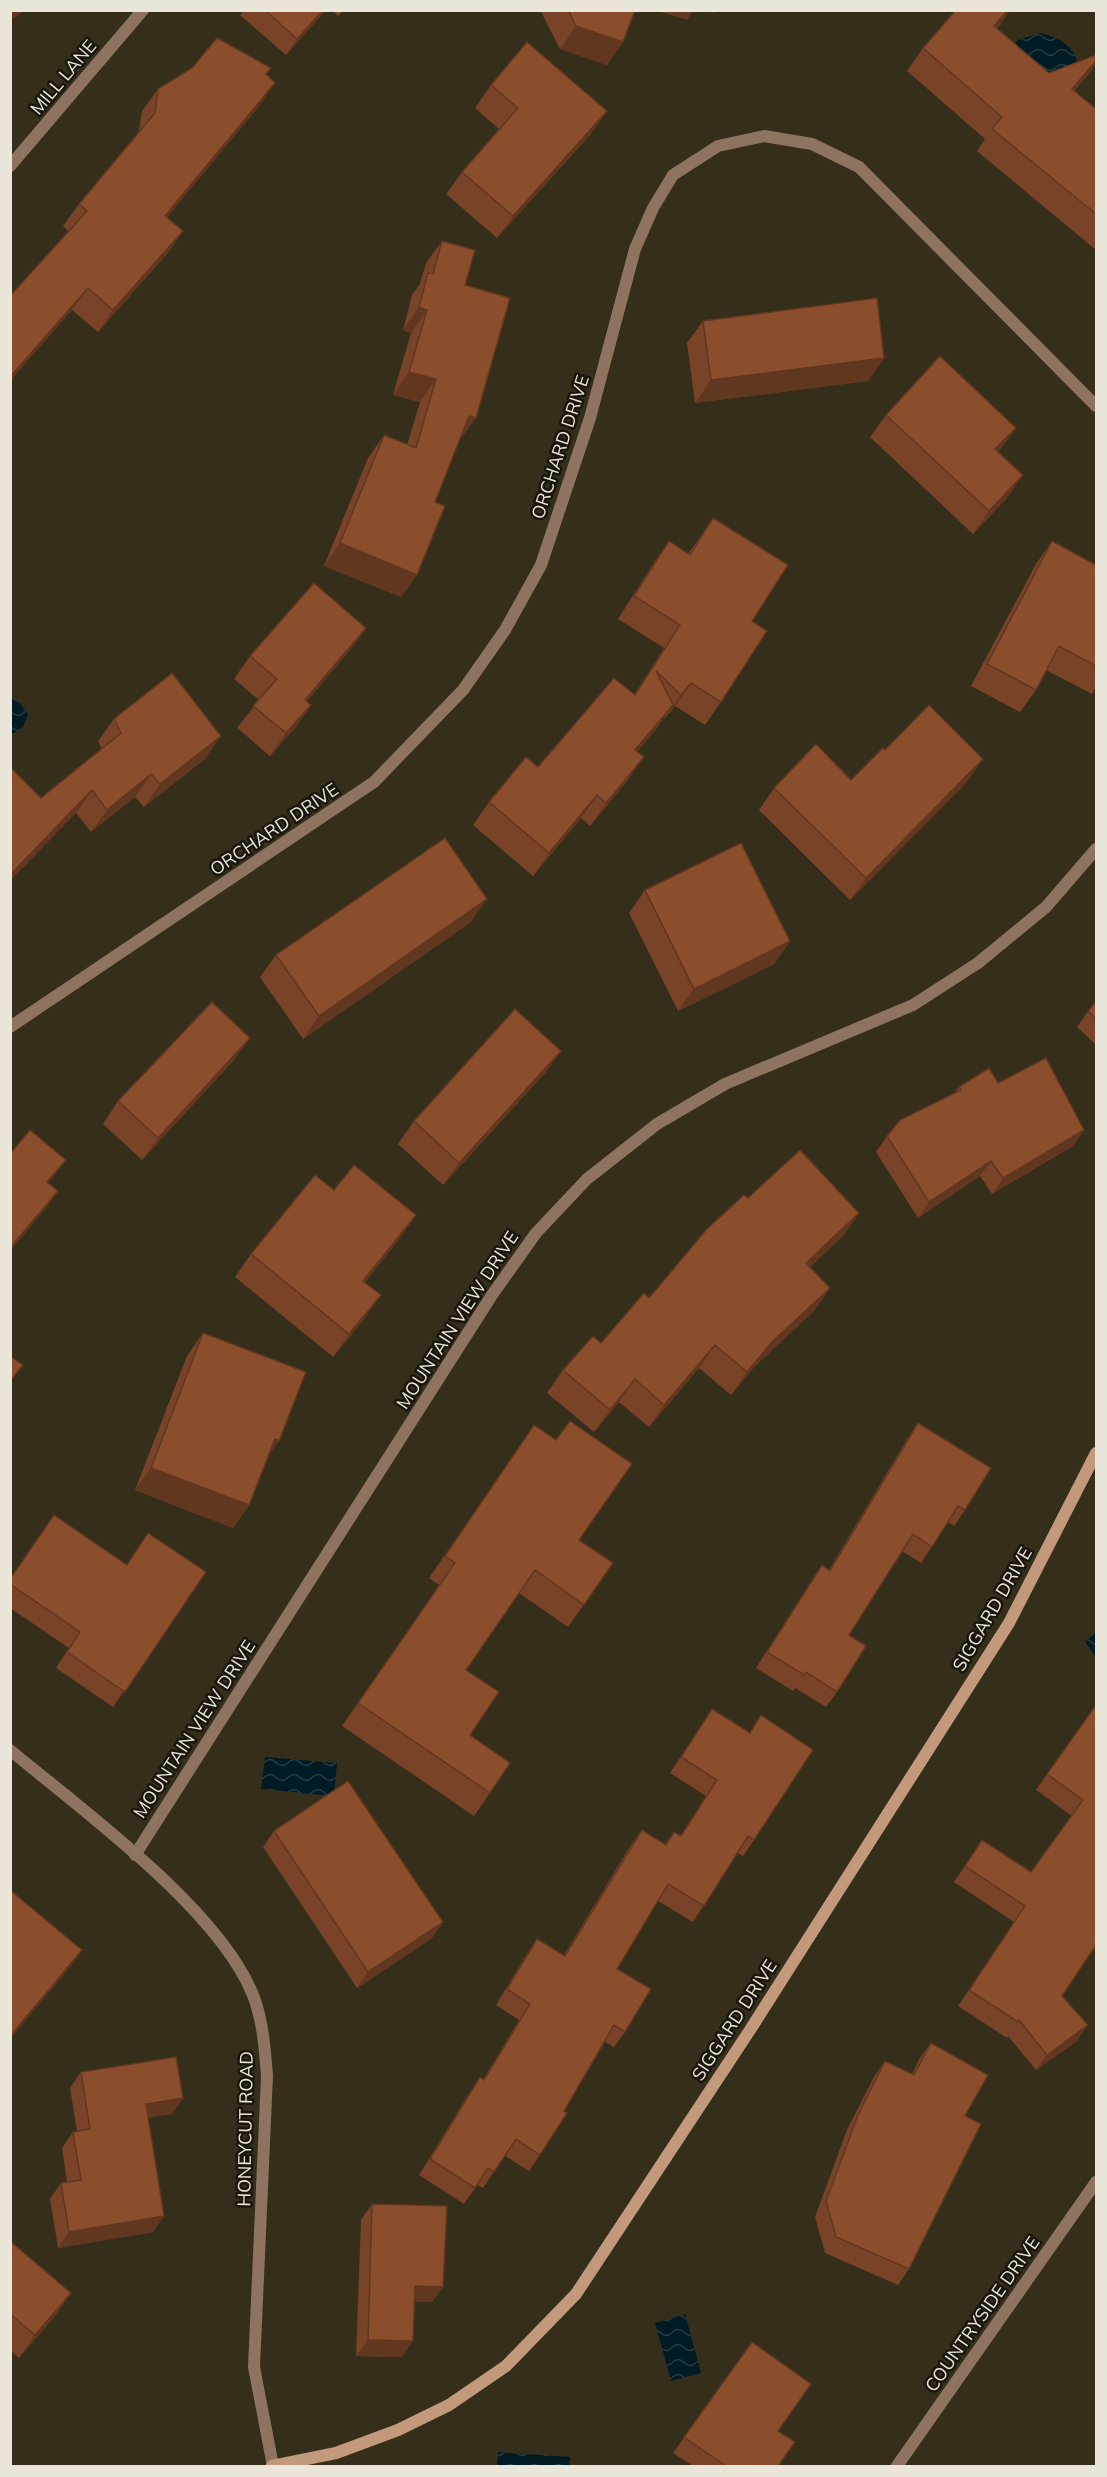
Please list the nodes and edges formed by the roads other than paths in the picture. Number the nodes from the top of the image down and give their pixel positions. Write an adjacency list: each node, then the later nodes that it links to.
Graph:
1 (143, 10): 2 (street, MILL LANE)
2 (10, 166)
3 (1096, 406): 5 (street, ORCHARD DRIVE)
4 (1096, 849): 8 (street, MOUNTAIN VIEW DRIVE)
5 (10, 1027)
6 (1096, 1453): 10 (street, SIGGARD DRIVE)
7 (10, 1749): 8 (street, HONEYCUT ROAD)
8 (135, 1855): 10 (street, HONEYCUT ROAD)
9 (1096, 2182): 11 (street, COUNTRYSIDE DRIVE)
10 (273, 2466)
11 (897, 2466)

